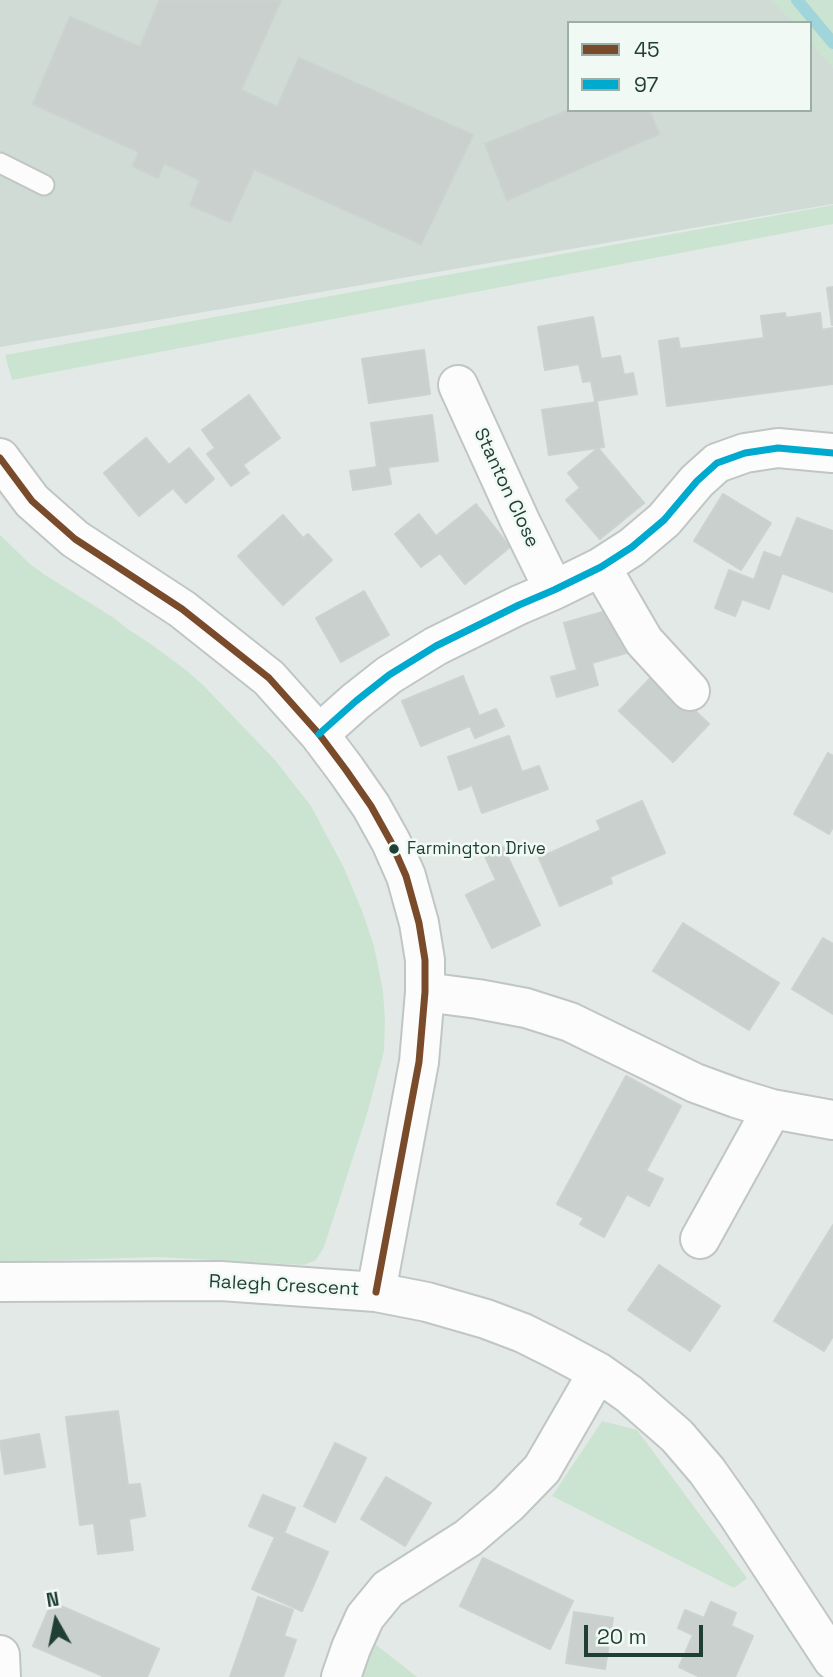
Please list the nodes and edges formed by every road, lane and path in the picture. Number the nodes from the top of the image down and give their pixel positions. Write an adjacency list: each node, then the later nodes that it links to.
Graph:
1 (0, 163): 2 (lane)
2 (44, 186)
3 (458, 385): 7 (street, Stanton Close)
4 (833, 453): 6 (street)
5 (0, 458): 9 (street)
6 (601, 568): 7 (street); 8 (street)
7 (554, 590): 9 (street)
8 (690, 691)
9 (319, 734): 10 (street)
10 (425, 992): 11 (street); 15 (street)
11 (772, 1109): 12 (street); 13 (street)
12 (833, 1120)
13 (700, 1239)
14 (0, 1282): 15 (street, Ralegh Crescent)
15 (376, 1292): 16 (street, Ralegh Crescent)
16 (598, 1372): 18 (street, Ralegh Crescent); 20 (street)
17 (0, 1655): 19 (street)
18 (833, 1660)
19 (1, 1677)
20 (341, 1677)

